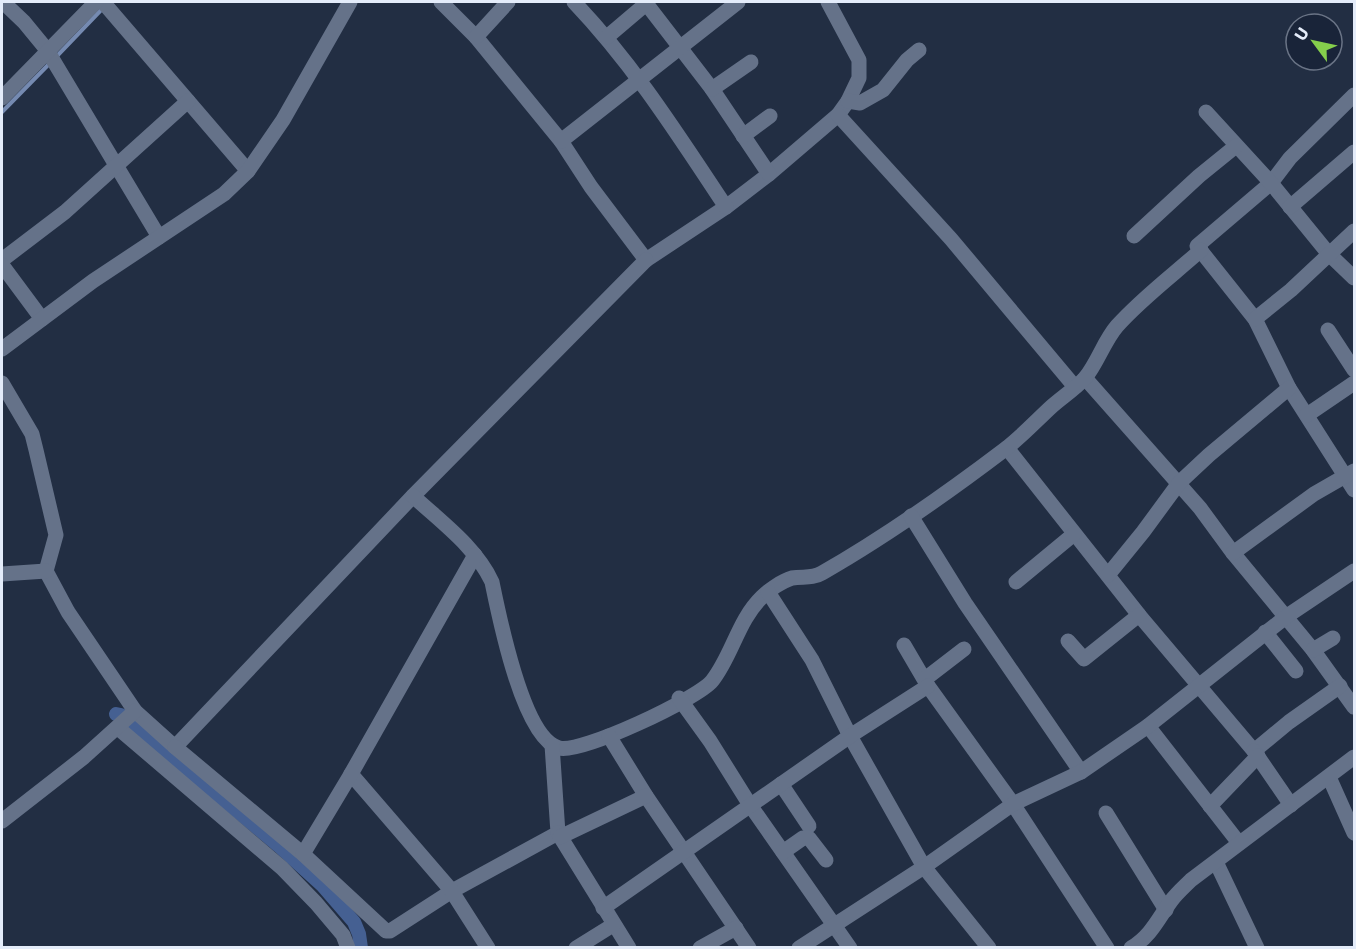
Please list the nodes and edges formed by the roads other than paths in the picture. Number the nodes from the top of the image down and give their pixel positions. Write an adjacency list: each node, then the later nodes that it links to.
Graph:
1 (3, 2): 14 (street)
2 (96, 2): 14 (street)
3 (103, 2): 21 (street)
4 (350, 2): 31 (street)
5 (441, 2): 11 (street)
6 (508, 2): 11 (street)
7 (574, 2): 12 (street)
8 (646, 2): 12 (street); 13 (street)
9 (828, 2): 22 (street)
10 (730, 4): 13 (street)
11 (476, 37): 27 (street)
12 (607, 37): 17 (street)
13 (681, 47): 17 (street); 18 (street)
14 (47, 50): 20 (street); 30 (street)
15 (919, 50): 22 (street)
16 (751, 62): 18 (street)
17 (639, 78): 27 (street); 34 (street)
18 (712, 89): 26 (street)
19 (1354, 95): 33 (street)
20 (2, 98)
21 (188, 101): 30 (street); 31 (street)
22 (848, 101): 24 (street)
23 (1206, 112): 28 (street)
24 (838, 115): 32 (street); 50 (street)
25 (770, 116): 26 (street)
26 (743, 136): 32 (street)
27 (561, 141): 42 (street)
28 (1236, 146): 33 (street); 37 (street)
29 (1354, 152): 35 (street)
30 (117, 166): 38 (street); 41 (street)
31 (248, 171): 38 (street)
32 (769, 174): 34 (street)
33 (1271, 183): 35 (street); 39 (street)
34 (726, 207): 42 (street)
35 (1290, 207): 40 (street)
36 (1354, 231): 40 (street)
37 (1134, 236)
38 (159, 237): 45 (street)
39 (1201, 250): 46 (street); 50 (street)
40 (1328, 253): 44 (street); 46 (street)
41 (2, 260)
42 (646, 260): 59 (street)
43 (2, 265): 45 (street)
44 (1354, 278)
45 (42, 319): 48 (street)
46 (1255, 319): 53 (street)
47 (1328, 330): 49 (street)
48 (2, 349)
49 (1354, 370)
50 (1080, 382): 55 (street); 57 (street)
51 (2, 383): 64 (street)
52 (1353, 387): 54 (street)
53 (1289, 388): 54 (street); 57 (street)
54 (1307, 415): 56 (street)
55 (1007, 448): 60 (street); 61 (street)
56 (1350, 473): 58 (street); 62 (street)
57 (1179, 483): 62 (street); 67 (street)
58 (1354, 490)
59 (413, 496): 63 (street); 90 (street)
60 (911, 516): 69 (street); 93 (street)
61 (1074, 534): 67 (street); 68 (street)
62 (1233, 553): 71 (street)
63 (475, 555): 89 (street); 94 (street)
64 (46, 571): 66 (street); 84 (street)
65 (1354, 571): 71 (street)
66 (2, 574)
67 (1108, 575): 70 (street)
68 (1016, 582)
69 (768, 592): 82 (street); 88 (street)
70 (1139, 615): 74 (street); 80 (street)
71 (1287, 616): 72 (street); 77 (street)
72 (1265, 632): 78 (street); 80 (street)
73 (1333, 638): 77 (street)
74 (1068, 641)
75 (904, 645): 79 (street)
76 (964, 649): 79 (street)
77 (1313, 650): 81 (street)
78 (1296, 671)
79 (926, 683): 88 (street); 98 (street)
80 (1199, 685): 85 (street); 91 (street)
81 (1340, 686): 83 (street); 91 (street)
82 (680, 699): 87 (street); 99 (street)
83 (1354, 707)
84 (135, 711): 86 (street); 90 (street)
85 (1148, 726): 93 (street); 101 (street)
86 (118, 728): 103 (street); 120 (street)
87 (609, 736): 89 (street); 97 (street)
88 (850, 736): 96 (street); 113 (street)
89 (552, 746): 106 (street)
90 (175, 747): 110 (street)
91 (1256, 753): 100 (street); 101 (street)
92 (1354, 757): 95 (street)
93 (1081, 772): 98 (street)
94 (351, 774): 110 (street); 114 (street)
95 (1329, 777): 100 (street); 105 (street)
96 (781, 784): 99 (street); 104 (street)
97 (646, 796): 106 (street); 108 (street)
98 (1013, 804): 113 (street); 129 (street)
99 (750, 805): 108 (street); 109 (street)
100 (1291, 805): 107 (street)
101 (1210, 806): 107 (street)
102 (1106, 813): 116 (street)
103 (2, 821)
104 (809, 826)
105 (1354, 833)
106 (559, 835): 114 (street); 115 (street)
107 (1239, 843): 112 (street)
108 (684, 852): 115 (street); 119 (street)
109 (783, 852): 111 (street); 117 (street)
110 (303, 854): 114 (street)
111 (826, 860)
112 (1216, 862): 116 (street); 131 (street)
113 (924, 867): 117 (street); 128 (street)
114 (452, 891): 121 (street)
115 (603, 908): 118 (street)
116 (1166, 910): 130 (street)
117 (834, 924): 126 (street); 127 (street)
118 (613, 925): 122 (street); 123 (street)
119 (736, 928): 124 (street); 125 (street)
120 (348, 948)
121 (488, 948)
122 (576, 948)
123 (629, 948)
124 (700, 948)
125 (749, 948)
126 (799, 948)
127 (850, 948)
128 (990, 948)
129 (1107, 948)
130 (1131, 948)
131 (1257, 948)

